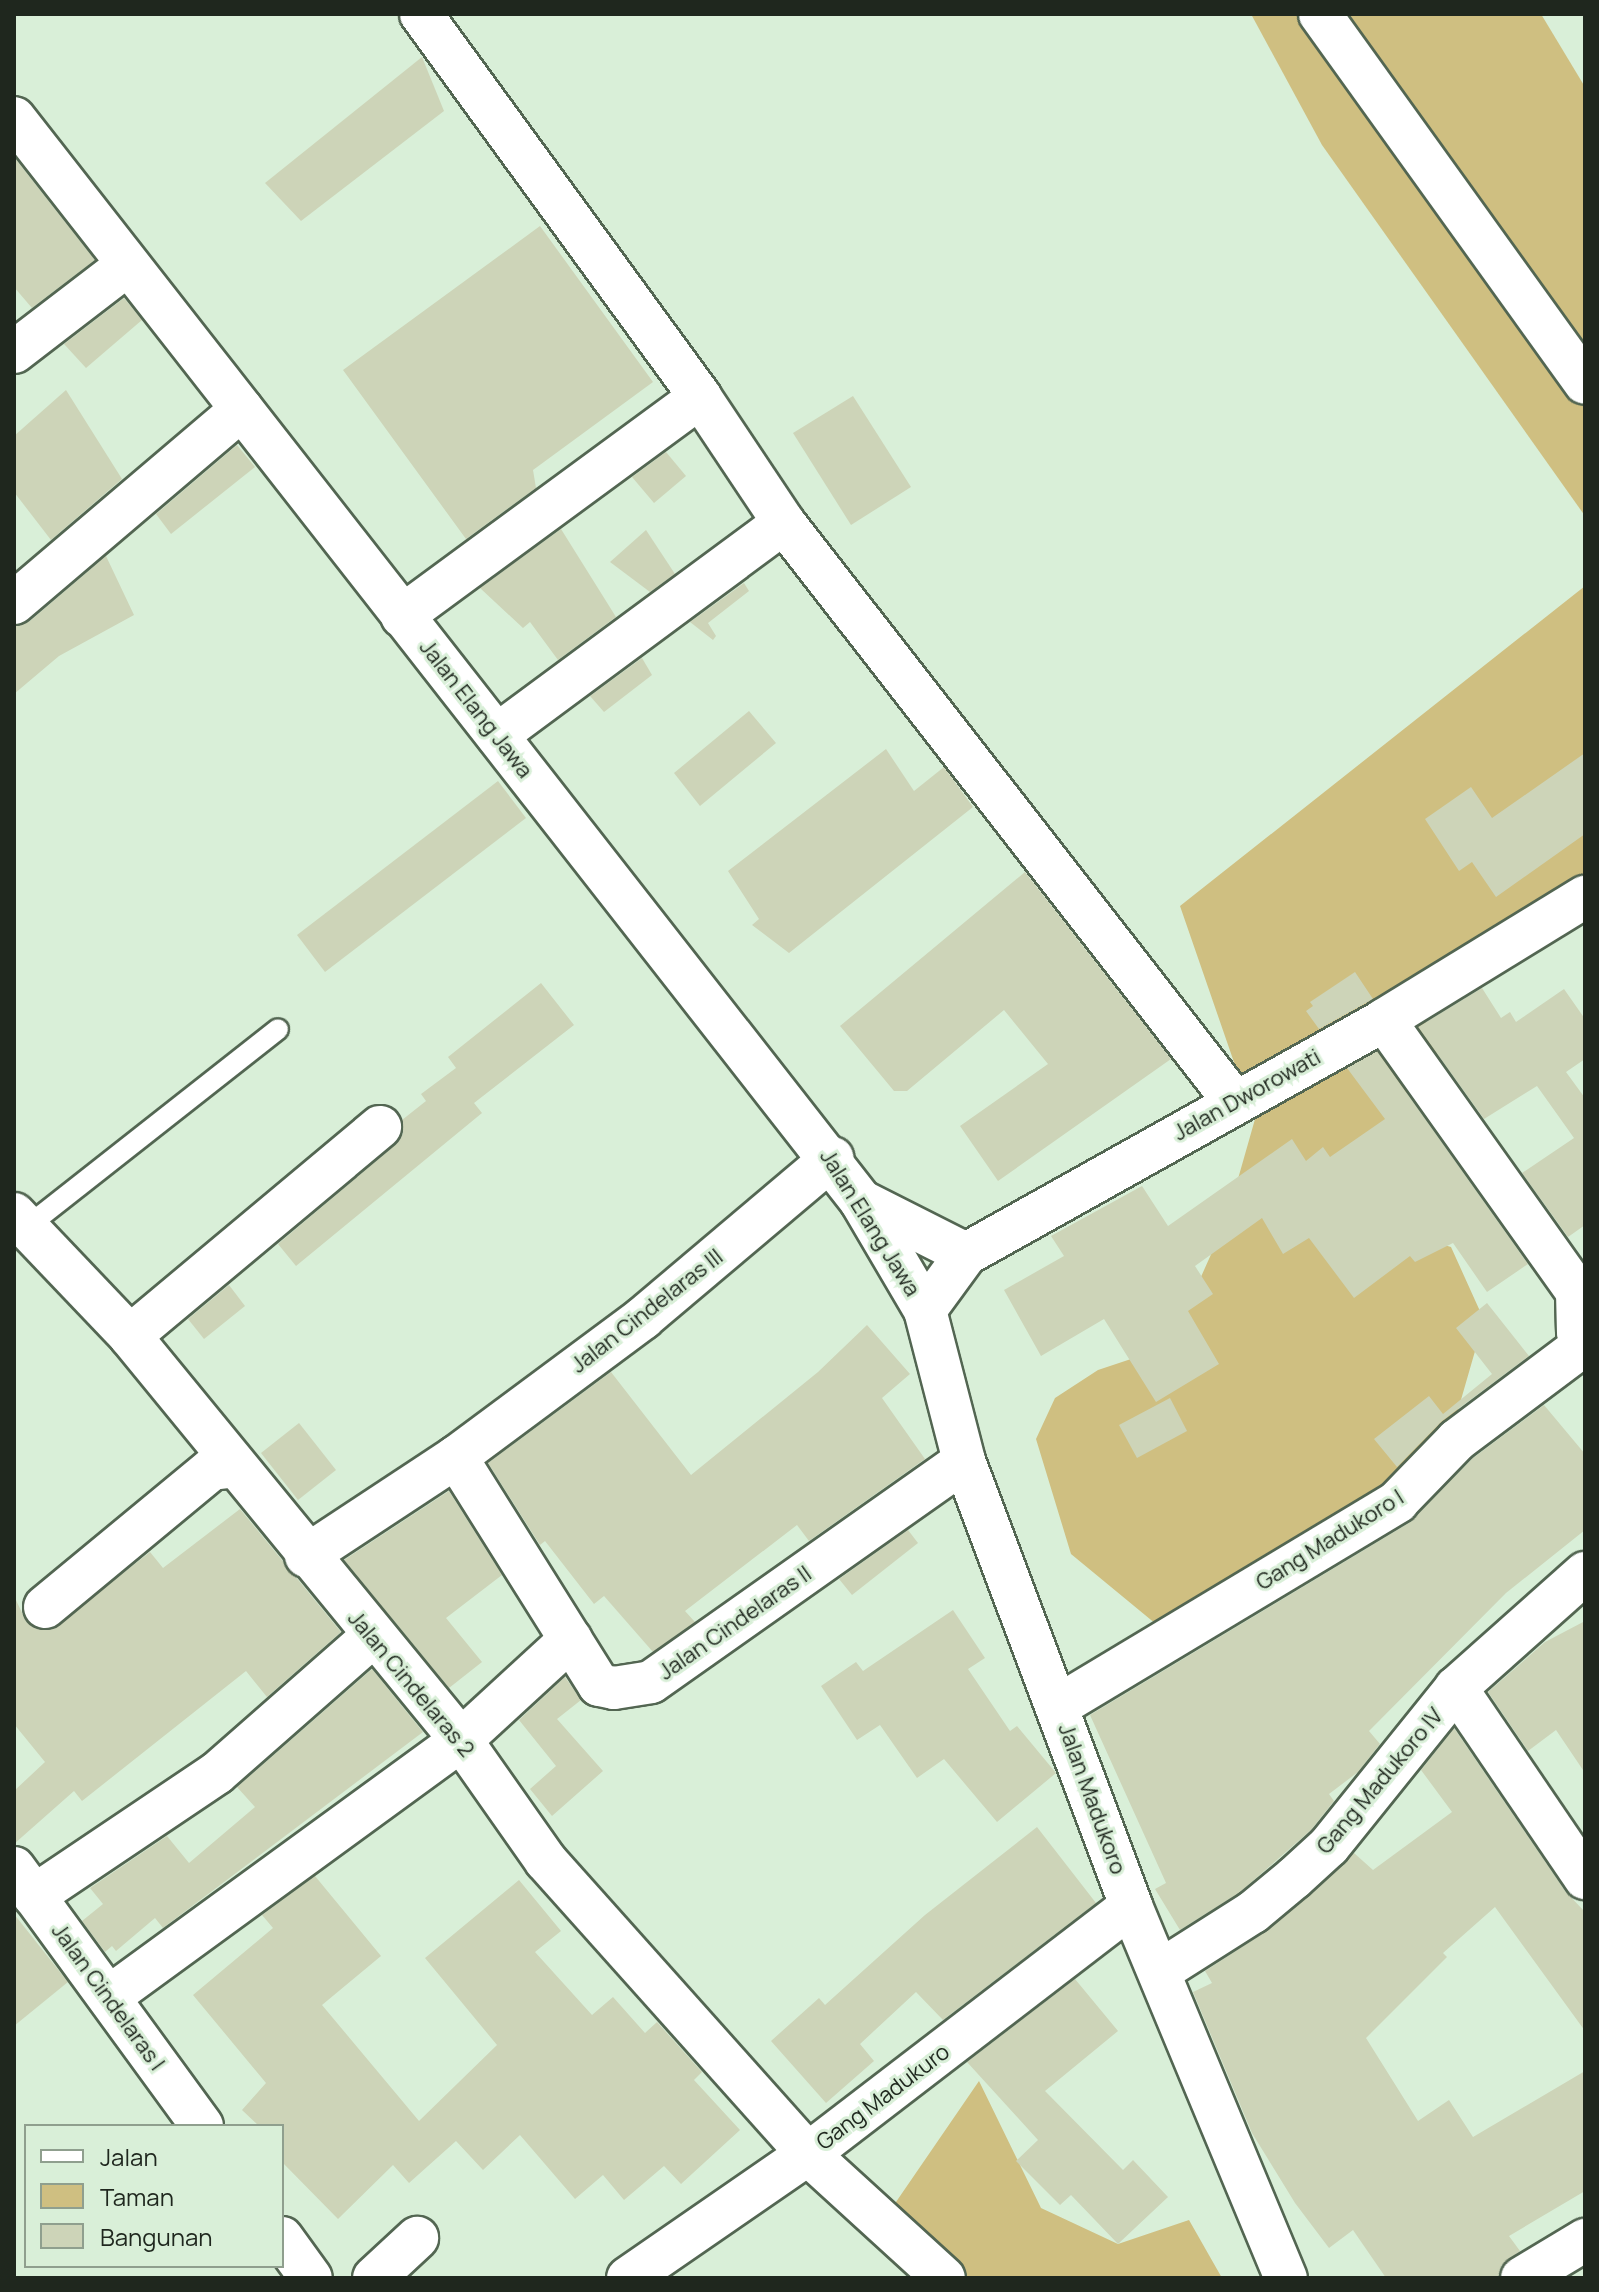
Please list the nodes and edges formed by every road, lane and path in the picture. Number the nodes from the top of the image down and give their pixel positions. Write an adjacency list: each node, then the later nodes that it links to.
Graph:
1 (421, 14): 7 (street)
2 (1320, 14): 6 (street)
3 (14, 118): 4 (street, Jalan Elang Jawa)
4 (126, 266): 5 (street); 8 (street, Jalan Elang Jawa)
5 (14, 352)
6 (1585, 383)
7 (700, 397): 9 (street); 11 (street)
8 (242, 409): 10 (street); 11 (street, Jalan Elang Jawa)
9 (784, 523): 12 (street); 16 (street)
10 (14, 603)
11 (402, 616): 12 (street, Jalan Elang Jawa)
12 (497, 735): 18 (street, Jalan Elang Jawa)
13 (1585, 897): 14 (street, Jalan Dworowati)
14 (1384, 1020): 16 (street, Jalan Dworowati); 22 (street)
15 (278, 1029): 20 (lane)
16 (1234, 1101): 21 (street, Jalan Dworowati)
17 (380, 1127): 24 (street)
18 (832, 1158): 19 (street, Jalan Elang Jawa); 26 (street, Jalan Cindelaras III)
19 (861, 1201): 21 (street); 23 (street, Jalan Elang Jawa)
20 (21, 1220): 24 (street, Jalan Cindelaras 2)
21 (966, 1254): 23 (street, Jalan Dworowati)
22 (1581, 1290): 25 (street)
23 (925, 1310): 27 (street, Jalan Madukoro)
24 (130, 1336): 28 (street, Jalan Cindelaras 2)
25 (1583, 1349): 35 (street, Gang Madukoro I)
26 (456, 1457): 29 (street, Jalan Cindelaras III); 33 (street, Jalan Cindelaras II)
27 (964, 1461): 33 (street, Jalan Cindelaras II); 35 (street, Jalan Madukoro)
28 (235, 1466): 29 (street, Jalan Cindelaras 2); 31 (street)
29 (306, 1556): 32 (street, Jalan Cindelaras 2)
30 (1585, 1573): 34 (street, Gang Madukoro IV)
31 (45, 1607)
32 (372, 1637): 36 (street, Jalan Cindelaras 2); 38 (street)
33 (571, 1639): 36 (street)
34 (1456, 1688): 37 (street); 40 (street, Gang Madukoro IV)
35 (1058, 1706): 39 (street, Jalan Madukoro)
36 (461, 1740): 41 (street); 43 (street, Jalan Cindelaras 2)
37 (1585, 1878)
38 (24, 1882): 41 (street, Jalan Cindelaras I)
39 (1131, 1906): 40 (street, Jalan Madukoro); 43 (street, Gang Madukuro)
40 (1160, 1971): 51 (street, Jalan Madukoro)
41 (109, 1997): 42 (street, Jalan Cindelaras I)
42 (201, 2124)
43 (808, 2154): 49 (street, Gang Madukuro); 50 (street, Jalan Cindelaras 2)
44 (417, 2238): 48 (street)
45 (1585, 2240): 52 (street)
46 (284, 2241): 47 (street)
47 (311, 2278)
48 (374, 2278)
49 (628, 2278)
50 (944, 2278)
51 (1286, 2278)
52 (1522, 2278)

